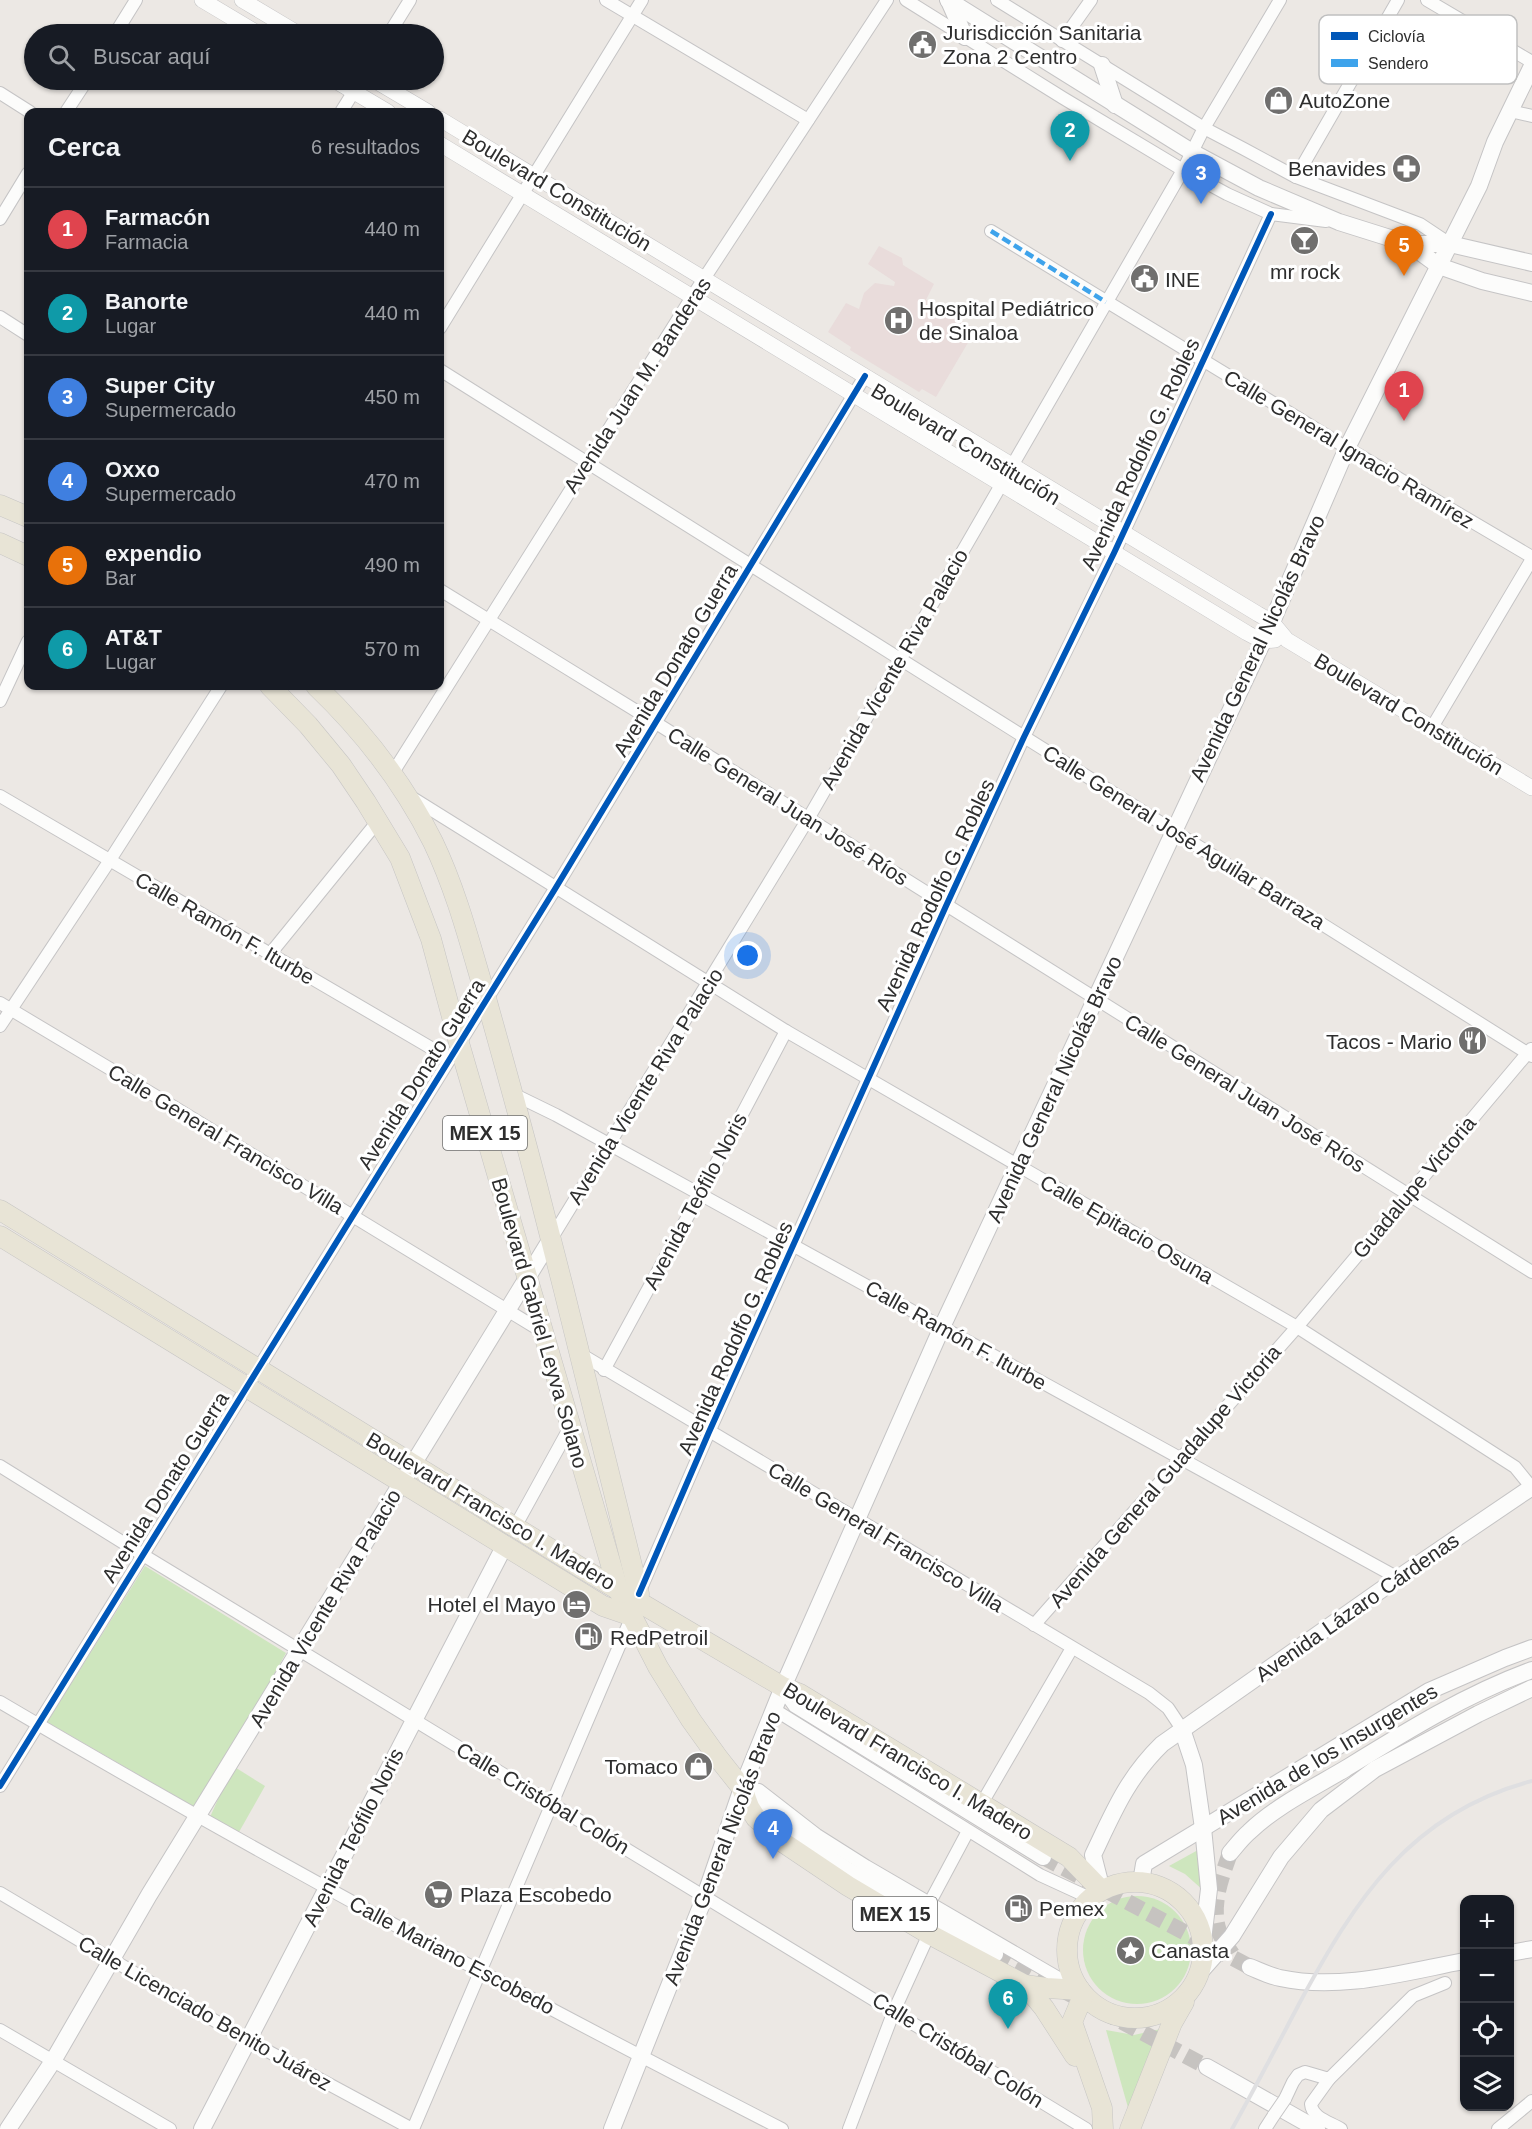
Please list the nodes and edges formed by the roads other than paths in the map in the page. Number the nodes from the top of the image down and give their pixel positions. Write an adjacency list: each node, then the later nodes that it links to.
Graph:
1 (136, 0): 18 (street)
2 (202, 0): 19 (street)
3 (242, 0): 20 (street)
4 (410, 0): 21 (street)
5 (606, 0): 17 (street)
6 (642, 0): 17 (street)
7 (887, 0): 41 (street, Avenida Juan M. Banderas)
8 (906, 0): 22 (street)
9 (949, 0): 22 (main road); 33 (main road)
10 (997, 0): 23 (street)
11 (1091, 0): 23 (street)
12 (1280, 0): 43 (street, Avenida Vicente Riva Palacio)
13 (1398, 0): 15 (street)
14 (1427, 0): 16 (street)
15 (1389, 15)
16 (1452, 15)
17 (632, 16): 41 (street); 47 (street)
18 (121, 24)
19 (243, 24)
20 (282, 24)
21 (395, 24)
22 (964, 37): 46 (street)
23 (1062, 41): 26 (street)
24 (1517, 55): 25 (street)
25 (1532, 64): 39 (main road, Avenida General Nicolás Bravo)
26 (1102, 65): 33 (main road); 43 (street)
27 (1350, 84): 48 (street)
28 (80, 90): 35 (street)
29 (355, 90): 36 (street)
30 (362, 90): 37 (street)
31 (391, 90): 38 (street)
32 (0, 93): 34 (street)
33 (1115, 105): 45 (main road)
34 (24, 108)
35 (69, 108)
36 (343, 108)
37 (383, 108)
38 (422, 108)
39 (1510, 111): 40 (street); 56 (main road, Avenida General Nicolás Bravo)
40 (1532, 116)
41 (808, 120): 59 (street, Avenida Juan M. Banderas)
42 (444, 121): 47 (street, Boulevard Constitución)
43 (1204, 128): 45 (street, Avenida Vicente Riva Palacio); 48 (street)
44 (444, 146): 50 (street, Boulevard Constitución)
45 (1192, 152): 46 (street, Avenida Vicente Riva Palacio); 53 (main road)
46 (1183, 170): 51 (street); 62 (street, Avenida Vicente Riva Palacio)
47 (533, 176): 50 (street); 59 (street, Boulevard Constitución)
48 (1296, 177): 56 (street)
49 (24, 180): 52 (street)
50 (522, 194): 61 (street, Boulevard Constitución); 64 (street)
51 (1271, 214): 53 (street); 66 (street, Avenida Rodolfo G. Robles)
52 (0, 219)
53 (1339, 222): 55 (main road)
54 (992, 231): 62 (street, Calle General Ignacio Ramírez)
55 (1409, 244): 56 (main road); 58 (main road)
56 (1450, 244): 57 (main road); 58 (main road, Avenida General Nicolás Bravo)
57 (1532, 263)
58 (1439, 266): 60 (main road); 70 (main road, Avenida General Nicolás Bravo)
59 (705, 279): 61 (street, Avenida Juan M. Banderas); 68 (street, Boulevard Constitución)
60 (1532, 293)
61 (692, 297): 69 (street, Boulevard Constitución); 71 (street, Avenida Juan M. Banderas)
62 (1106, 302): 66 (street, Calle General Ignacio Ramírez); 72 (street, Avenida Vicente Riva Palacio)
63 (0, 317): 65 (street)
64 (444, 321)
65 (24, 332)
66 (1202, 360): 70 (street, Calle General Ignacio Ramírez); 76 (street, Avenida Rodolfo G. Robles)
67 (444, 373): 71 (street, Calle General José Aguilar Barraza)
68 (865, 376): 69 (street, Avenida Donato Guerra); 72 (street, Boulevard Constitución)
69 (854, 395): 73 (street, Boulevard Constitución); 81 (street, Avenida Donato Guerra)
70 (1347, 448): 80 (street, Calle General Ignacio Ramírez); 84 (main road, Avenida General Nicolás Bravo)
71 (587, 462): 81 (street, Calle General José Aguilar Barraza); 83 (street, Avenida Juan M. Banderas)
72 (1013, 466): 73 (street, Avenida Vicente Riva Palacio); 76 (street, Boulevard Constitución)
73 (1001, 484): 78 (street, Boulevard Constitución); 88 (street, Avenida Vicente Riva Palacio)
74 (0, 505): 75 (main road)
75 (24, 515)
76 (1122, 532): 78 (street, Avenida Rodolfo G. Robles); 84 (street, Boulevard Constitución)
77 (0, 543): 79 (main road)
78 (1114, 553): 86 (street, Boulevard Constitución); 95 (street, Avenida Rodolfo G. Robles)
79 (24, 554)
80 (1532, 558): 94 (street)
81 (751, 566): 88 (street, Calle General José Aguilar Barraza); 93 (street, Avenida Donato Guerra)
82 (444, 592): 83 (street, Calle General Juan José Ríos)
83 (488, 620): 93 (street, Calle General Juan José Ríos); 96 (street, Avenida Juan M. Banderas)
84 (1272, 622): 85 (street, Boulevard Constitución); 86 (main road, Avenida General Nicolás Bravo)
85 (1287, 640): 86 (street); 94 (street, Boulevard Constitución)
86 (1262, 641): 102 (main road, Avenida General Nicolás Bravo)
87 (24, 650): 92 (street)
88 (900, 659): 95 (street, Calle General José Aguilar Barraza); 100 (street, Avenida Vicente Riva Palacio)
89 (218, 690): 103 (street)
90 (274, 690): 101 (main road, Boulevard Gabriel Leyva Solano / MEX 15)
91 (320, 690): 96 (main road, Boulevard Gabriel Leyva Solano / MEX 15)
92 (0, 701)
93 (656, 723): 100 (street, Calle General Juan José Ríos); 104 (street, Avenida Donato Guerra)
94 (1431, 729): 97 (street, Boulevard Constitución)
95 (1024, 737): 102 (street, Calle General José Aguilar Barraza); 105 (street, Avenida Rodolfo G. Robles)
96 (392, 774): 98 (main road, Boulevard Gabriel Leyva Solano / MEX 15)
97 (1532, 788)
98 (406, 794): 104 (street, Calle Epitacio Osuna); 109 (main road, Boulevard Gabriel Leyva Solano / MEX 15)
99 (0, 796): 103 (street, Calle Ramón F. Iturbe)
100 (808, 819): 105 (street, Calle General Juan José Ríos); 107 (street, Avenida Vicente Riva Palacio)
101 (378, 821): 106 (street); 113 (main road, Boulevard Gabriel Leyva Solano / MEX 15)
102 (1173, 831): 108 (main road, Avenida General Nicolás Bravo); 114 (street, Calle General José Aguilar Barraza)
103 (110, 860): 106 (street, Calle Ramón F. Iturbe); 110 (street)
104 (555, 889): 107 (street, Calle Epitacio Osuna); 109 (street, Avenida Donato Guerra)
105 (946, 906): 108 (street, Calle General Juan José Ríos); 115 (street, Avenida Rodolfo G. Robles)
106 (270, 954): 113 (street, Calle Ramón F. Iturbe)
107 (708, 984): 112 (street, Calle Epitacio Osuna); 117 (street, Avenida Vicente Riva Palacio)
108 (1097, 999): 118 (main road, Avenida General Nicolás Bravo); 120 (street, Calle General Juan José Ríos)
109 (487, 1000): 113 (street, Avenida Donato Guerra); 116 (main road, Boulevard Gabriel Leyva Solano / MEX 15)
110 (5, 1006): 111 (street); 122 (street, Calle General Francisco Villa)
111 (0, 1026)
112 (786, 1031): 115 (street, Calle Epitacio Osuna); 119 (street, Avenida Teófilo Noris)
113 (454, 1051): 122 (street, Avenida Donato Guerra); 127 (main road, Boulevard Gabriel Leyva Solano / MEX 15)
114 (1530, 1052): 120 (street, Guadalupe Victoria)
115 (869, 1081): 118 (street, Calle Epitacio Osuna); 125 (street, Avenida Rodolfo G. Robles)
116 (513, 1094): 117 (street, Calle Ramón F. Iturbe); 124 (main road, Boulevard Gabriel Leyva Solano / MEX 15)
117 (609, 1144): 119 (street, Calle Ramón F. Iturbe); 124 (street, Avenida Vicente Riva Palacio)
118 (1017, 1166): 129 (main road, Avenida General Nicolás Bravo); 130 (street, Calle Epitacio Osuna)
119 (700, 1194): 125 (street, Calle Ramón F. Iturbe); 134 (street, Avenida Teófilo Noris)
120 (1408, 1194): 126 (street, Calle General Juan José Ríos); 130 (street, Guadalupe Victoria)
121 (0, 1210): 133 (main road, Boulevard Francisco I. Madero)
122 (353, 1216): 128 (street, Calle General Francisco Villa); 133 (street, Avenida Donato Guerra)
123 (0, 1236): 135 (main road, Boulevard Francisco I. Madero)
124 (551, 1239): 127 (main road, Avenida Vicente Riva Palacio); 132 (main road, Boulevard Gabriel Leyva Solano / MEX 15)
125 (794, 1246): 129 (street, Calle Ramón F. Iturbe); 137 (street, Avenida Rodolfo G. Robles)
126 (1532, 1272)
127 (527, 1278): 128 (main road, Avenida Vicente Riva Palacio); 131 (main road, Boulevard Gabriel Leyva Solano / MEX 15)
128 (507, 1310): 131 (street, Calle General Francisco Villa); 139 (main road, Avenida Vicente Riva Palacio)
129 (942, 1327): 138 (street, Calle Ramón F. Iturbe); 143 (main road, Avenida General Nicolás Bravo)
130 (1297, 1327): 138 (street, Avenida General Guadalupe Victoria); 142 (street, Calle Epitacio Osuna)
131 (544, 1333): 136 (main road, Boulevard Gabriel Leyva Solano / MEX 15)
132 (582, 1355): 134 (street, Calle General Francisco Villa); 149 (main road, Boulevard Gabriel Leyva Solano / MEX 15)
133 (258, 1369): 135 (street, Avenida Donato Guerra); 139 (main road, Boulevard Francisco I. Madero)
134 (604, 1370): 137 (street, Calle General Francisco Villa)
135 (247, 1387): 141 (main road, Boulevard Francisco I. Madero); 146 (street, Avenida Donato Guerra)
136 (570, 1427): 144 (street); 148 (main road, Boulevard Gabriel Leyva Solano / MEX 15)
137 (710, 1432): 143 (street, Calle General Francisco Villa); 149 (street, Avenida Rodolfo G. Robles)
138 (1182, 1459): 147 (street, Calle Ramón F. Iturbe); 150 (street, Avenida General Guadalupe Victoria)
139 (413, 1464): 141 (main road, Avenida Vicente Riva Palacio); 144 (main road, Boulevard Francisco I. Madero)
140 (0, 1466): 146 (street, Calle Cristóbal Colón)
141 (402, 1482): 145 (main road, Boulevard Francisco I. Madero); 153 (main road, Avenida Vicente Riva Palacio)
142 (1532, 1488): 147 (main road, Avenida Lázaro Cárdenas)
143 (858, 1520): 150 (street, Calle General Francisco Villa); 155 (main road, Avenida General Nicolás Bravo)
144 (515, 1527): 148 (main road, Boulevard Francisco I. Madero)
145 (505, 1545): 149 (main road, Boulevard Francisco I. Madero); 159 (main road, Avenida Teófilo Noris)
146 (143, 1555): 153 (street, Calle Cristóbal Colón); 160 (street, Avenida Donato Guerra)
147 (1398, 1578): 161 (main road, Avenida Lázaro Cárdenas)
148 (618, 1589): 149 (main road, Boulevard Gabriel Leyva Solano / MEX 15)
149 (636, 1604): 155 (main road, Boulevard Francisco I. Madero); 163 (main road, Boulevard Gabriel Leyva Solano / MEX 15); 164 (street, Avenida Rodolfo G. Robles)
150 (1034, 1625): 151 (street, Calle General Francisco Villa)
151 (1072, 1648): 161 (street, Calle General Francisco Villa); 165 (street)
152 (1532, 1648): 167 (main road, Avenida de los Insurgentes)
153 (299, 1650): 159 (street, Calle Cristóbal Colón); 166 (main road, Avenida Vicente Riva Palacio)
154 (1532, 1670): 169 (main road)
155 (783, 1687): 158 (main road, Avenida General Nicolás Bravo); 165 (main road, Boulevard Francisco I. Madero); 170 (main road)
156 (1532, 1688): 186 (main road, Avenida de los Insurgentes)
157 (0, 1702): 160 (street, Calle Mariano Escobedo)
158 (775, 1710): 163 (main road, Avenida General Nicolás Bravo); 168 (street, Boulevard Francisco I. Madero)
159 (414, 1718): 164 (street, Calle Cristóbal Colón); 172 (main road, Avenida Teófilo Noris)
160 (38, 1724): 162 (street, Avenida Donato Guerra); 166 (street, Calle Mariano Escobedo)
161 (1182, 1729): 167 (main road); 174 (main road, Avenida Lázaro Cárdenas)
162 (0, 1786)
163 (742, 1788): 175 (main road, Avenida General Nicolás Bravo); 176 (street); 177 (main road, Boulevard Gabriel Leyva Solano / MEX 15); 181 (main road)
164 (552, 1803): 175 (street, Calle Cristóbal Colón); 185 (street, Avenida Rodolfo G. Robles)
165 (981, 1803): 174 (main road, Boulevard Francisco I. Madero)
166 (198, 1816): 172 (street, Calle Mariano Escobedo); 182 (main road, Avenida Vicente Riva Palacio)
167 (1203, 1828): 171 (main road, Avenida de los Insurgentes); 178 (main road)
168 (968, 1831): 174 (street, Boulevard Francisco I. Madero); 176 (street)
169 (1230, 1853)
170 (1043, 1857)
171 (1141, 1882): 174 (main road); 178 (main road)
172 (327, 1887): 185 (street, Calle Mariano Escobedo); 193 (main road, Avenida Teófilo Noris)
173 (0, 1893): 182 (street, Calle Licenciado Benito Juárez)
174 (1098, 1893): 189 (main road)
175 (705, 1896): 191 (street, Calle Cristóbal Colón); 194 (main road, Avenida General Nicolás Bravo)
176 (929, 1904): 189 (street)
177 (929, 1934): 188 (main road, Boulevard Gabriel Leyva Solano / MEX 15); 191 (street)
178 (1203, 1940): 186 (main road)
179 (1532, 1949): 180 (main road)
180 (1514, 1952)
181 (995, 1954)
182 (112, 1960): 193 (street, Calle Licenciado Benito Juárez); 195 (main road, Avenida Vicente Riva Palacio)
183 (1460, 1962): 184 (main road)
184 (1250, 1967)
185 (481, 1970): 194 (street, Calle Mariano Escobedo); 203 (street, Avenida Rodolfo G. Robles)
186 (1201, 1971): 190 (main road)
187 (1445, 1983): 197 (street)
188 (1025, 1984): 189 (main road, Boulevard Gabriel Leyva Solano / MEX 15); 198 (main road)
189 (1082, 1993): 190 (main road); 198 (main road)
190 (1188, 1995): 209 (main road)
191 (894, 2011): 206 (street); 207 (street, Calle Cristóbal Colón)
192 (0, 2030): 195 (street)
193 (249, 2041): 202 (main road, Avenida Teófilo Noris); 203 (street, Calle Licenciado Benito Juárez)
194 (640, 2056): 204 (main road, Avenida General Nicolás Bravo); 205 (street, Calle Mariano Escobedo)
195 (53, 2061): 200 (main road, Avenida Vicente Riva Palacio); 201 (street)
196 (1207, 2067): 211 (main road)
197 (1329, 2079): 210 (street, bridge); 212 (street)
198 (1093, 2083): 208 (main road)
199 (1532, 2101): 213 (street)
200 (8, 2129)
201 (170, 2129)
202 (202, 2129)
203 (413, 2129)
204 (612, 2129)
205 (782, 2129)
206 (849, 2129)
207 (1086, 2129)
208 (1103, 2129)
209 (1130, 2129)
210 (1265, 2129)
211 (1317, 2129)
212 (1341, 2129)
213 (1498, 2129)

